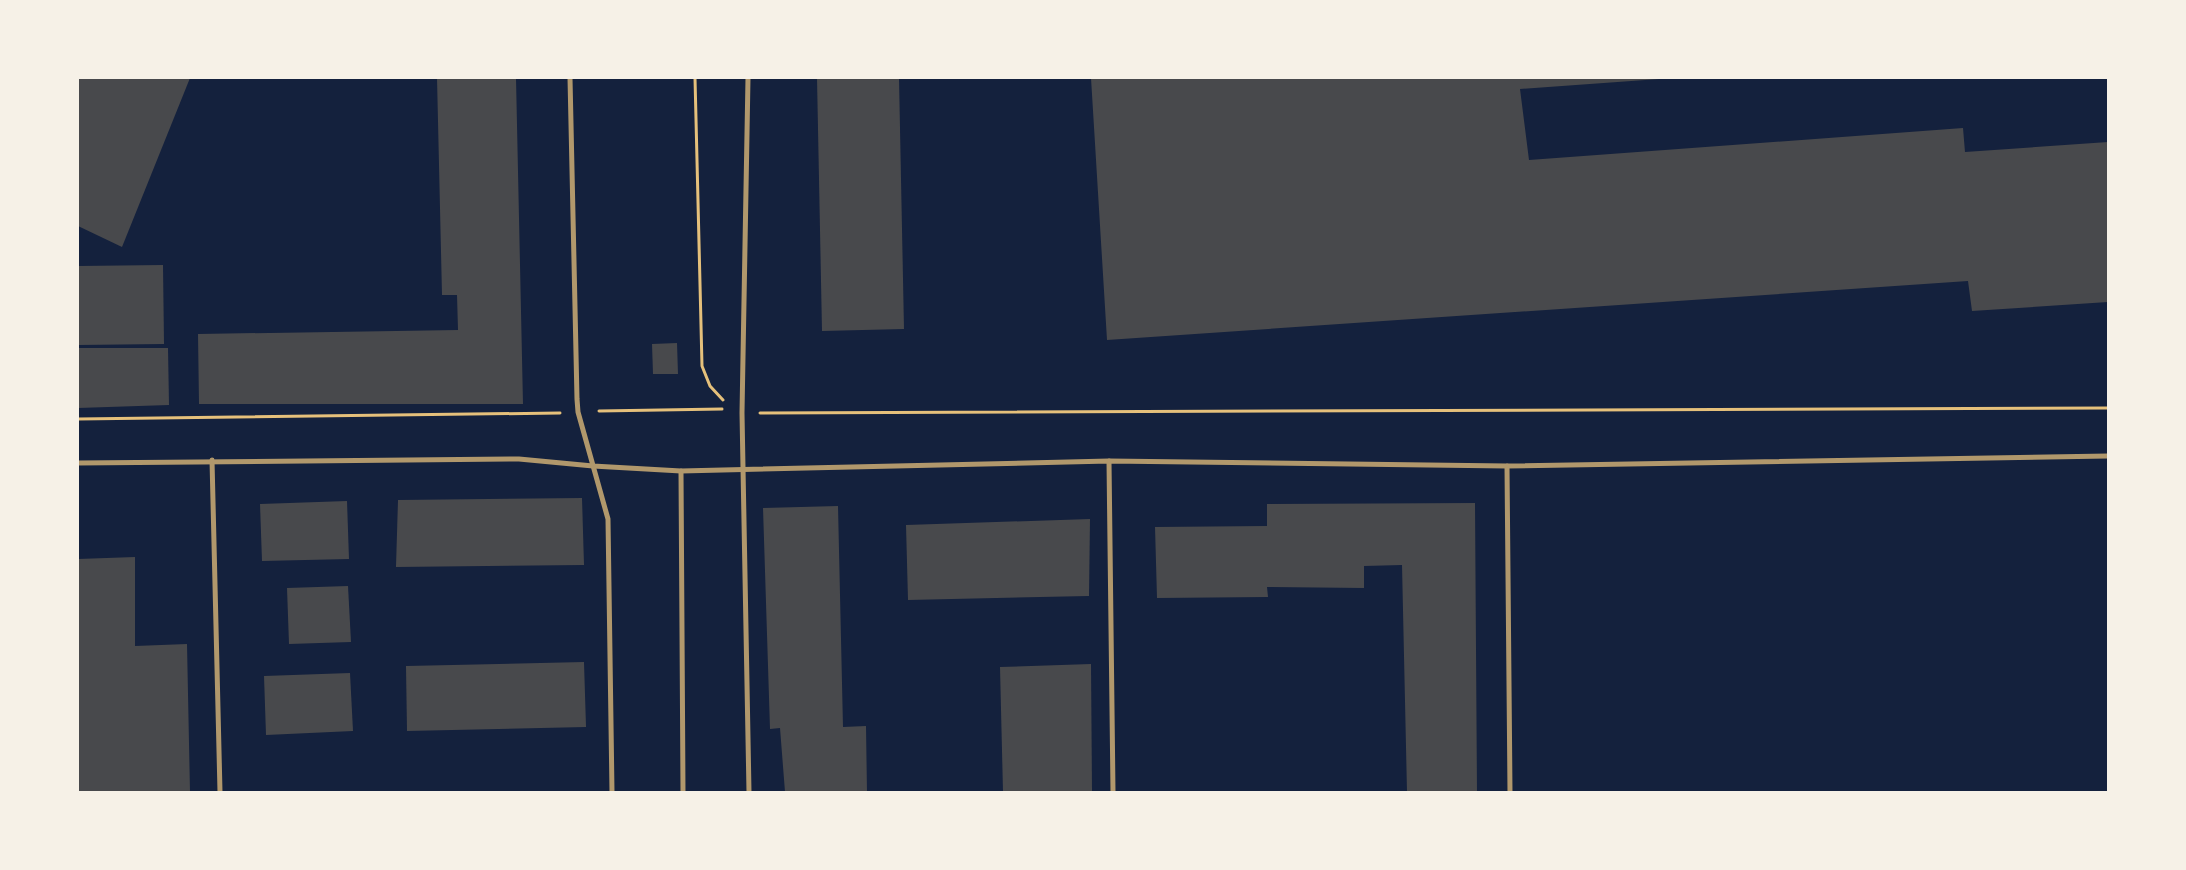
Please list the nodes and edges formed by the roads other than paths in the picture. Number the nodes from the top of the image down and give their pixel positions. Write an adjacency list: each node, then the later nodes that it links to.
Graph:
1 (570, 78): 7 (street)
2 (748, 78): 9 (street)
3 (2108, 456): 8 (street)
4 (212, 460): 6 (street); 7 (street); 11 (street)
5 (1109, 461): 8 (street); 9 (street); 15 (street)
6 (78, 463)
7 (593, 466): 10 (street); 12 (street)
8 (1507, 466): 16 (street)
9 (745, 469): 10 (street); 14 (street)
10 (681, 470): 13 (street)
11 (220, 792)
12 (612, 792)
13 (683, 792)
14 (749, 792)
15 (1113, 792)
16 (1510, 792)

